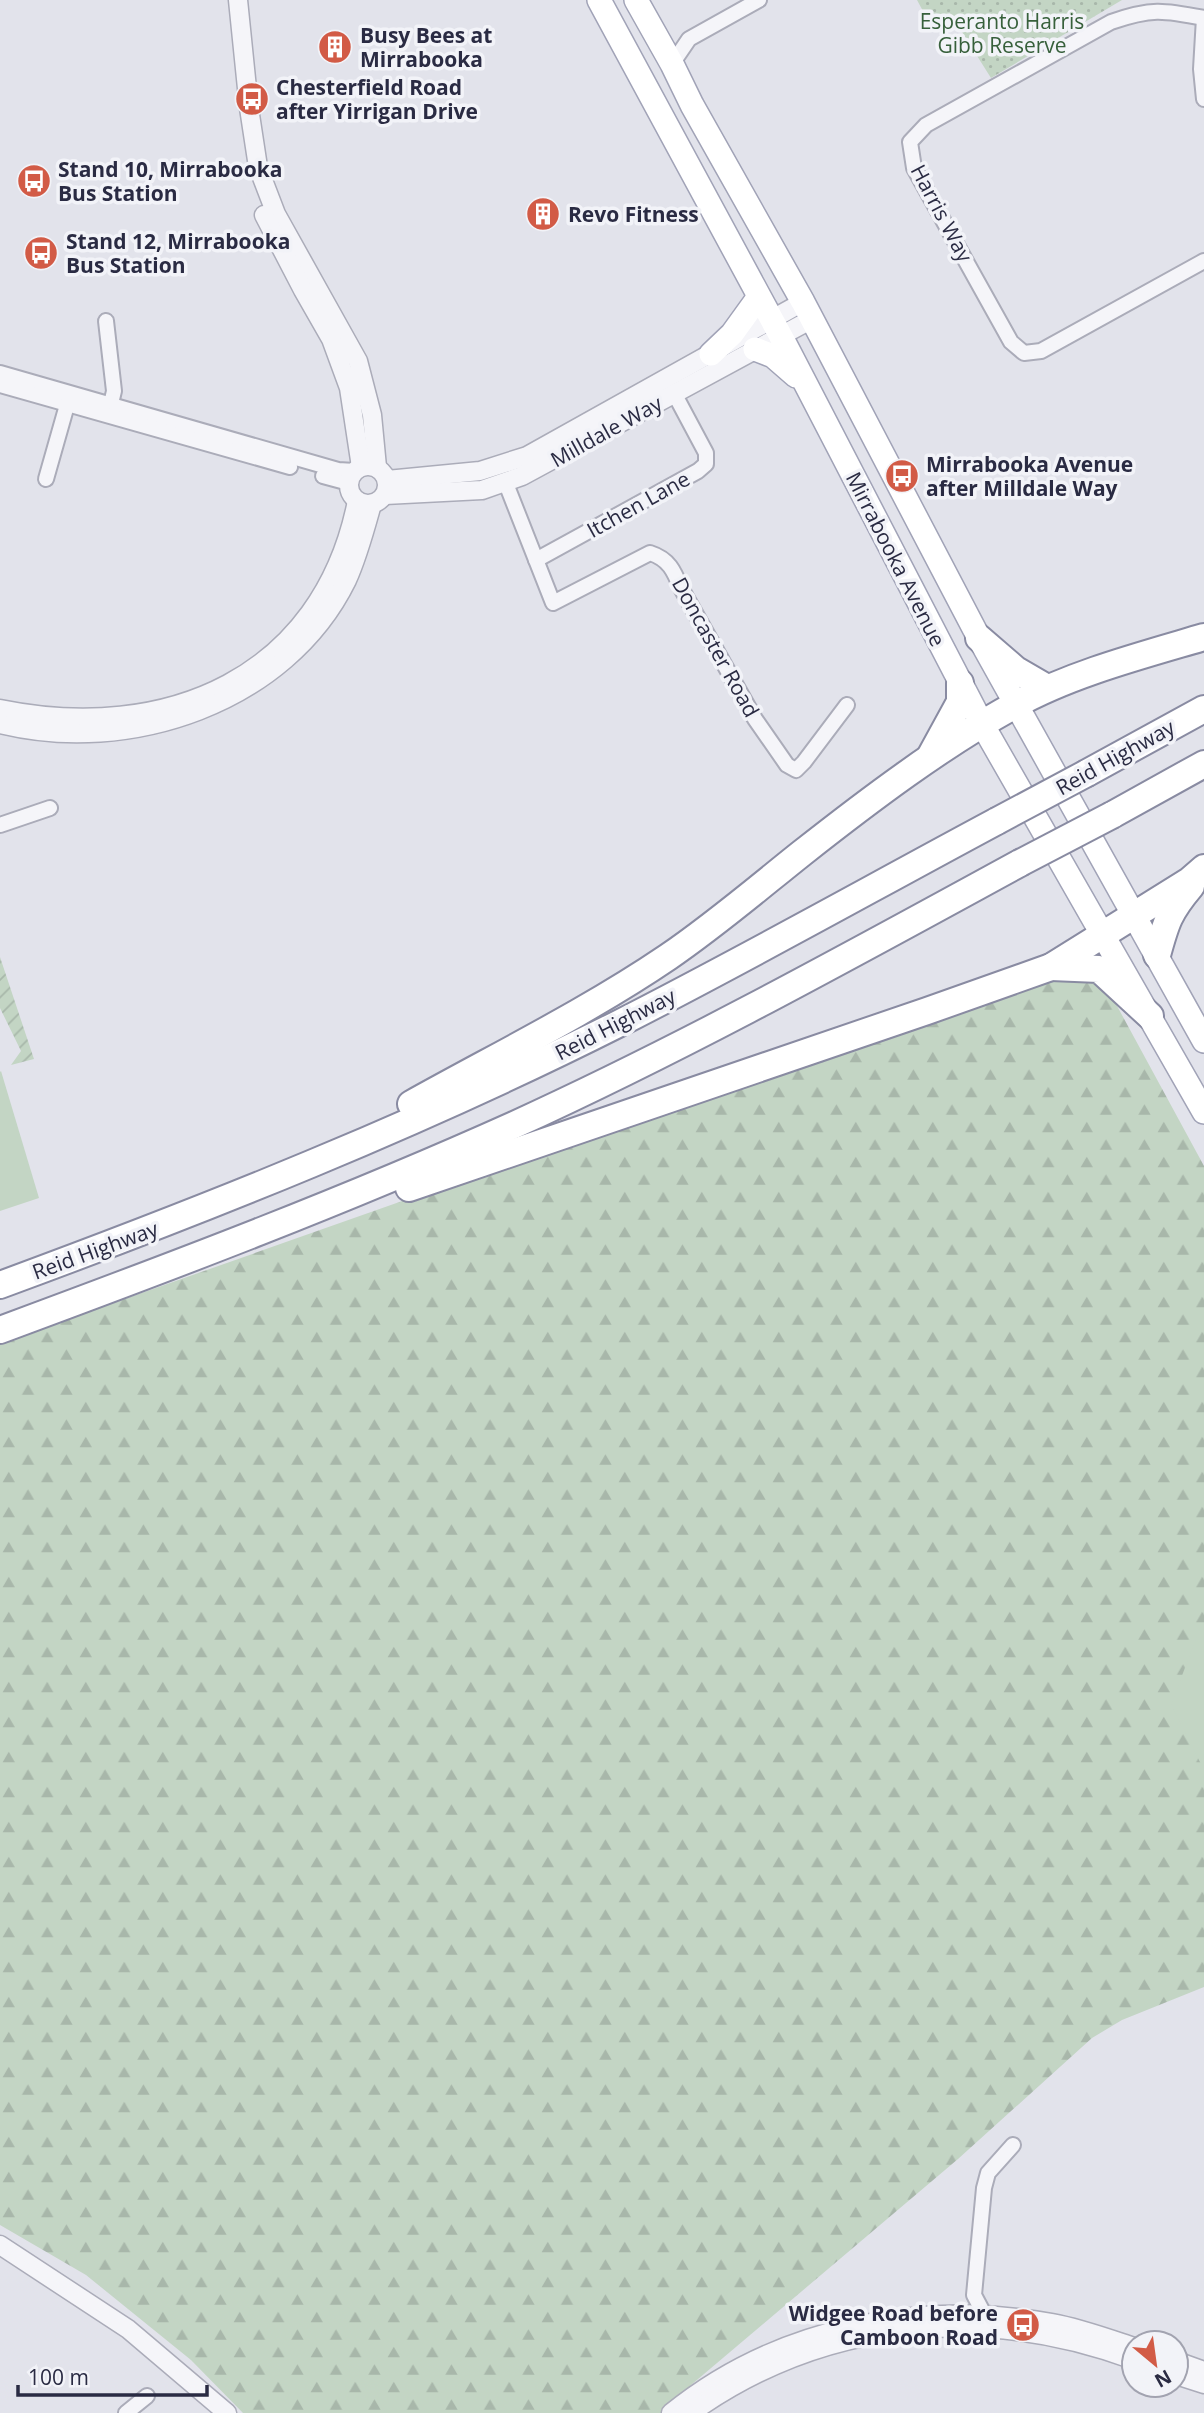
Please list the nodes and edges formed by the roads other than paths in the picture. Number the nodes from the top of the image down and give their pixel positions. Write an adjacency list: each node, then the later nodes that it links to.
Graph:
1 (225, 0): 29 (street)
2 (238, 0): 29 (street)
3 (636, 0): 7 (main road, Mirrabooka Avenue)
4 (759, 0): 8 (street)
5 (596, 4): 11 (main road, Mirrabooka Avenue)
6 (1204, 18): 10 (street); 13 (street, Harris Way)
7 (655, 34): 8 (street); 9 (main road, Mirrabooka Avenue)
8 (689, 38): 9 (street)
9 (672, 64): 12 (main road, Mirrabooka Avenue)
10 (1204, 99)
11 (654, 100): 12 (main road); 14 (main road, Mirrabooka Avenue)
12 (692, 105): 15 (main road, Mirrabooka Avenue)
13 (1204, 261)
14 (758, 299): 17 (main road, Mirrabooka Avenue); 19 (main road)
15 (807, 310): 17 (street, Milldale Way); 26 (main road, Mirrabooka Avenue)
16 (106, 321): 25 (street)
17 (775, 328): 18 (street, Milldale Way); 19 (street, Milldale Way); 22 (main road, Mirrabooka Avenue)
18 (755, 349): 22 (main road); 23 (street, Milldale Way)
19 (711, 354): 29 (street, Milldale Way)
20 (0, 373): 24 (street, Milldale Way)
21 (0, 385): 24 (street, Milldale Way)
22 (808, 389): 31 (main road, Mirrabooka Avenue)
23 (674, 393): 28 (street, Milldale Way); 30 (street, Itchen Lane)
24 (69, 399): 25 (street, Milldale Way); 27 (street)
25 (110, 411): 29 (street, Milldale Way)
26 (889, 466): 31 (main road); 33 (main road, Mirrabooka Avenue)
27 (46, 479)
28 (506, 481): 29 (street, Milldale Way); 30 (street, Doncaster Road)
29 (368, 483): 40 (street)
30 (536, 560): 37 (street, Doncaster Road)
31 (897, 562): 34 (main road, Mirrabooka Avenue)
32 (1204, 637): 35 (highway)
33 (979, 638): 35 (highway); 36 (main road, Mirrabooka Avenue)
34 (960, 683): 42 (main road, Mirrabooka Avenue); 43 (highway)
35 (1047, 688): 36 (highway)
36 (1016, 704): 42 (highway); 48 (main road, Mirrabooka Avenue)
37 (847, 705)
38 (0, 709): 40 (street)
39 (1204, 709): 55 (highway, Reid Highway, bridge)
40 (163, 715): 41 (street)
41 (0, 724)
42 (982, 724): 43 (highway); 49 (main road, Mirrabooka Avenue)
43 (928, 760): 55 (highway)
44 (1204, 764): 56 (highway, Reid Highway, bridge)
45 (50, 807): 46 (street)
46 (0, 825)
47 (1204, 870): 48 (highway); 50 (highway)
48 (1133, 915): 49 (highway); 50 (main road, Mirrabooka Avenue)
49 (1102, 934): 51 (highway); 52 (main road, Mirrabooka Avenue)
50 (1157, 955): 53 (main road, Mirrabooka Avenue)
51 (1051, 967): 52 (highway); 56 (highway)
52 (1150, 1016): 54 (main road, Mirrabooka Avenue)
53 (1204, 1041)
54 (1204, 1112)
55 (275, 1180): 57 (highway, Reid Highway)
56 (207, 1254): 58 (highway, Reid Highway)
57 (0, 1285)
58 (0, 1329)
59 (1013, 2145): 61 (street)
60 (0, 2245): 68 (street)
61 (974, 2295): 62 (street); 63 (street)
62 (959, 2314): 63 (street); 69 (street)
63 (984, 2314): 64 (street)
64 (1120, 2342)
65 (1120, 2355): 70 (street)
66 (147, 2396): 67 (street)
67 (126, 2413)
68 (227, 2413)
69 (671, 2413)
70 (691, 2413)

